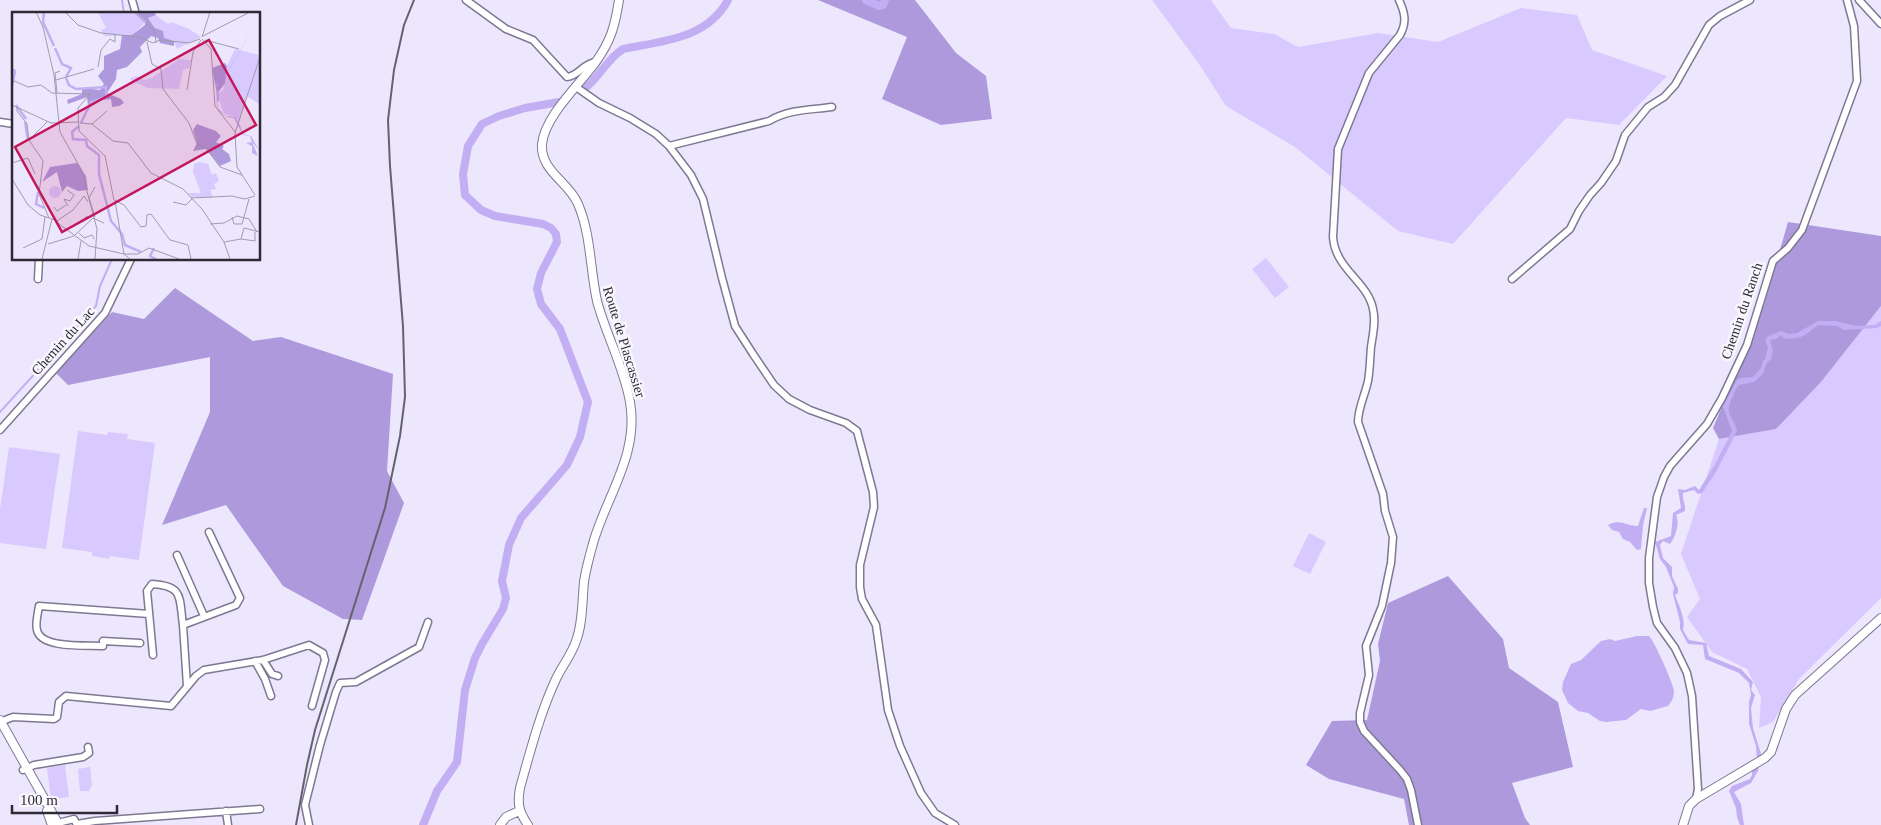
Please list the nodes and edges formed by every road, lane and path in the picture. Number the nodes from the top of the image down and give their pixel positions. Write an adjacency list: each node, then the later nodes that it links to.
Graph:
1 (466, 0): 8 (street)
2 (619, 0): 8 (street, Route de Plascassier)
3 (1399, 0): 46 (street)
4 (1750, 0): 15 (street)
5 (1847, 0): 35 (street, Chemin du Ranch)
6 (1859, 0): 7 (street)
7 (1881, 24)
8 (596, 62): 9 (street, Route de Plascassier)
9 (576, 88): 11 (street); 38 (street, Route de Plascassier)
10 (832, 107): 11 (street)
11 (669, 146): 45 (street)
12 (40, 260): 14 (street)
13 (131, 260): 16 (street, Chemin du Lac)
14 (38, 279)
15 (1512, 279)
16 (0, 430)
17 (209, 532): 20 (street)
18 (177, 556): 20 (street)
19 (149, 614): 23 (street); 24 (street); 25 (street)
20 (204, 616): 23 (street)
21 (1881, 618): 35 (street)
22 (428, 622): 42 (street)
23 (183, 625): 29 (street)
24 (140, 643)
25 (153, 654)
26 (263, 660): 27 (street); 28 (street); 31 (street)
27 (255, 661): 29 (street); 30 (street)
28 (278, 676)
29 (187, 686): 32 (street)
30 (271, 696)
31 (312, 706)
32 (0, 723): 34 (street)
33 (88, 747): 34 (street)
34 (26, 769): 39 (street)
35 (1696, 798): 47 (street)
36 (260, 809): 37 (street)
37 (226, 811): 40 (street); 41 (street)
38 (519, 811): 43 (street); 44 (street)
39 (56, 824): 40 (street)
40 (77, 825)
41 (228, 825)
42 (309, 825)
43 (500, 825)
44 (528, 825)
45 (954, 825)
46 (1418, 825)
47 (1683, 825)

